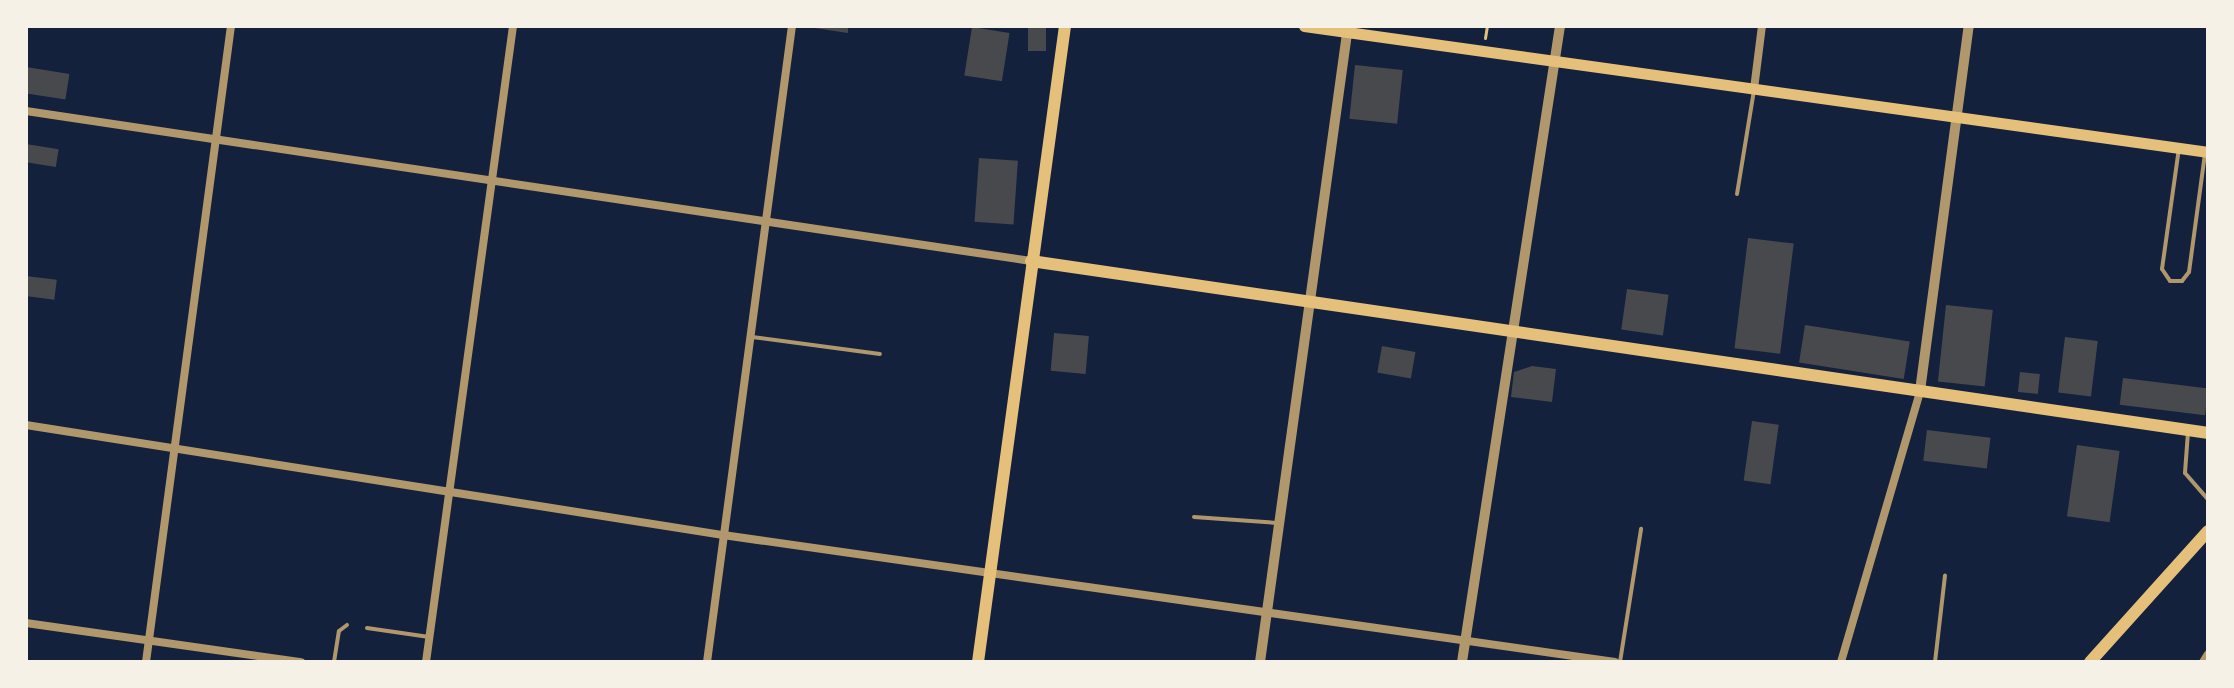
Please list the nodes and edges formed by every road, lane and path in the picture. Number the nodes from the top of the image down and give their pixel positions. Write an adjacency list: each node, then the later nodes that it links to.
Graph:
1 (231, 26): 14 (street)
2 (513, 26): 17 (street)
3 (792, 26): 19 (street)
4 (1065, 26): 20 (main road)
5 (1304, 26): 9 (main road)
6 (1560, 26): 10 (street)
7 (1762, 26): 11 (street)
8 (1969, 26): 13 (street)
9 (1347, 29): 10 (main road); 21 (street)
10 (1554, 61): 11 (main road); 22 (street)
11 (1754, 89): 13 (main road); 18 (lane)
12 (26, 111): 14 (street)
13 (1957, 118): 15 (main road); 25 (street)
14 (217, 139): 17 (street); 29 (street)
15 (2179, 148): 16 (main road); 16 (lane)
16 (2207, 152)
17 (492, 180): 19 (street); 30 (street)
18 (1737, 194)
19 (766, 222): 20 (street); 23 (street)
20 (1031, 261): 21 (main road); 37 (main road)
21 (1309, 302): 22 (main road); 33 (street)
22 (1511, 331): 25 (main road); 45 (street)
23 (750, 337): 24 (lane); 36 (street)
24 (880, 354)
25 (1920, 391): 27 (main road); 57 (street)
26 (26, 425): 29 (street)
27 (2189, 430): 28 (main road); 31 (lane)
28 (2208, 433)
29 (175, 449): 30 (street); 44 (street)
30 (449, 492): 36 (street); 43 (street)
31 (2208, 499)
32 (1194, 517): 33 (lane)
33 (1279, 523): 39 (street)
34 (1641, 529): 56 (lane)
35 (2208, 531): 59 (main road)
36 (723, 535): 37 (street); 52 (street)
37 (990, 574): 39 (street); 53 (main road)
38 (1945, 576): 58 (lane)
39 (1266, 615): 45 (street); 54 (street)
40 (26, 623): 44 (street)
41 (347, 625): 50 (lane)
42 (367, 628): 43 (lane)
43 (429, 637): 51 (street)
44 (149, 640): 48 (street); 49 (street)
45 (1465, 641): 47 (street); 55 (street)
46 (2208, 654): 60 (street)
47 (1573, 659): 56 (street)
48 (146, 662)
49 (301, 662)
50 (334, 662)
51 (426, 662)
52 (707, 662)
53 (978, 662)
54 (1260, 662)
55 (1462, 662)
56 (1618, 662)
57 (1841, 662)
58 (1935, 662)
59 (2090, 662)
60 (2203, 662)

